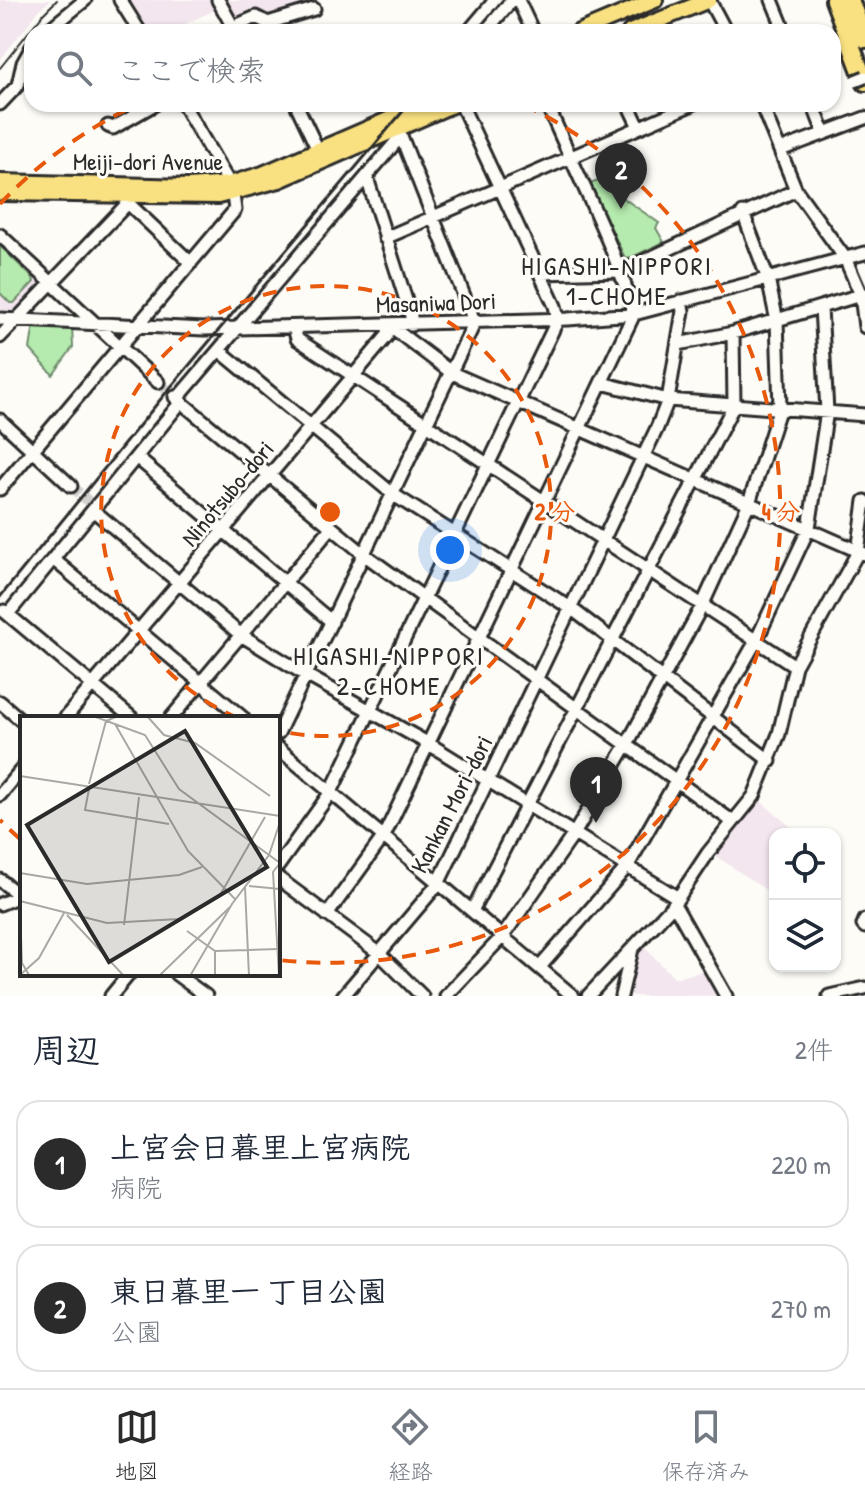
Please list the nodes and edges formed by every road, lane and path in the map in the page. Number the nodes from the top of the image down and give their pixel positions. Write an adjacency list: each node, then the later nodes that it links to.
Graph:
1 (85, 0): 12 (street)
2 (120, 0): 13 (street)
3 (218, 0): 14 (street)
4 (515, 0): 16 (street); 17 (street)
5 (655, 0): 10 (main road)
6 (709, 0): 19 (main road); 20 (street)
7 (772, 0): 21 (street)
8 (834, 0): 22 (highway)
9 (850, 0): 22 (highway)
10 (639, 3): 18 (main road)
11 (314, 9): 15 (street)
12 (56, 24)
13 (135, 24)
14 (231, 24)
15 (240, 24)
16 (492, 24)
17 (528, 24)
18 (596, 24)
19 (663, 24)
20 (722, 24)
21 (782, 24)
22 (849, 42): 24 (highway)
23 (24, 61): 25 (street)
24 (862, 80)
25 (0, 104)
26 (141, 112): 38 (street)
27 (188, 112): 47 (street)
28 (300, 112): 42 (street)
29 (415, 112): 40 (main road, Meiji-dori Avenue)
30 (435, 112): 40 (main road, Meiji-dori Avenue)
31 (465, 112): 48 (street)
32 (550, 112): 44 (street)
33 (632, 112): 39 (street)
34 (674, 112): 39 (street)
35 (764, 112): 43 (street)
36 (816, 112): 41 (street)
37 (865, 118): 41 (street)
38 (108, 126)
39 (639, 127): 44 (street)
40 (396, 128): 42 (main road, Meiji-dori Avenue); 45 (street); 47 (main road); 53 (street)
41 (824, 133): 43 (street)
42 (318, 150): 47 (main road, Meiji-dori Avenue)
43 (780, 150): 49 (street)
44 (570, 159): 48 (street); 59 (street)
45 (367, 178): 55 (street); 78 (street)
46 (0, 182): 51 (main road, Meiji-dori Avenue)
47 (231, 188): 51 (main road, Meiji-dori Avenue); 58 (street)
48 (501, 189): 53 (street); 60 (street)
49 (796, 190): 52 (street); 57 (street)
50 (0, 193): 51 (main road, Meiji-dori Avenue)
51 (128, 195): 58 (street); 62 (street)
52 (743, 213): 59 (street); 61 (street)
53 (435, 219): 55 (street); 71 (street)
54 (0, 235): 62 (street)
55 (385, 238): 73 (street)
56 (865, 253): 57 (street, Masaniwa Dori)
57 (845, 258): 61 (street, Masaniwa Dori); 63 (street)
58 (191, 263): 75 (street)
59 (622, 271): 60 (street); 66 (street)
60 (540, 273): 68 (street)
61 (768, 279): 64 (street, Masaniwa Dori); 70 (street)
62 (52, 282): 69 (street); 72 (street)
63 (863, 294): 65 (street); 77 (street)
64 (681, 301): 66 (street, Masaniwa Dori); 81 (street, Kankan Mori-dori)
65 (821, 308): 70 (street); 93 (street)
66 (634, 314): 68 (street, Masaniwa Dori); 87 (street)
67 (0, 319): 69 (street, Masaniwa Dori)
68 (558, 319): 71 (street, Masaniwa Dori); 90 (street)
69 (16, 320): 72 (street, Masaniwa Dori); 80 (street)
70 (777, 321): 79 (street); 92 (street)
71 (473, 322): 73 (street, Masaniwa Dori); 84 (street)
72 (96, 325): 75 (street, Masaniwa Dori); 82 (street)
73 (411, 325): 74 (street, Masaniwa Dori)
74 (390, 326): 76 (street, Masaniwa Dori); 84 (street); 85 (street, Ninotsubo-dori)
75 (139, 327): 78 (street, Masaniwa Dori); 82 (street)
76 (294, 327): 78 (street, Masaniwa Dori); 85 (street)
77 (865, 327)
78 (237, 328): 83 (street)
79 (733, 333): 81 (street); 91 (street)
80 (0, 337)
81 (678, 344): 89 (street, Kankan Mori-dori)
82 (121, 348): 86 (street); 99 (street)
83 (219, 350): 88 (street); 97 (street)
84 (452, 373): 90 (street); 96 (street)
85 (353, 376): 96 (street); 97 (street, Ninotsubo-dori)
86 (158, 382)
87 (602, 383): 89 (street); 98 (street)
88 (178, 399): 100 (street); 103 (street)
89 (668, 400): 91 (street); 101 (street, Kankan Mori-dori)
90 (518, 402): 98 (street); 102 (street)
91 (734, 405): 92 (street); 104 (street)
92 (780, 407): 93 (street); 110 (street)
93 (827, 411): 94 (street); 113 (street)
94 (865, 415)
95 (0, 420): 99 (street)
96 (427, 425): 102 (street); 107 (street)
97 (311, 426): 103 (street, Ninotsubo-dori); 107 (street)
98 (580, 428): 101 (street); 109 (street)
99 (33, 451): 105 (street); 106 (street)
100 (136, 457): 111 (street); 114 (street)
101 (645, 457): 104 (street); 116 (street, Kankan Mori-dori)
102 (489, 466): 109 (street); 115 (street)
103 (270, 476): 112 (street); 114 (street, Ninotsubo-dori)
104 (696, 481): 110 (street); 121 (street)
105 (71, 486)
106 (0, 489)
107 (394, 495): 115 (street); 118 (street)
108 (865, 501): 117 (street)
109 (544, 502): 116 (street); 120 (street)
110 (749, 503): 113 (street); 125 (street)
111 (92, 506): 119 (street); 123 (street)
112 (331, 528): 118 (street); 122 (street)
113 (809, 528): 117 (street); 132 (street)
114 (223, 530): 122 (street); 123 (street, Ninotsubo-dori)
115 (455, 535): 120 (street); 124 (street)
116 (605, 541): 121 (street); 126 (street, Kankan Mori-dori)
117 (862, 553): 133 (street)
118 (365, 555): 124 (street); 127 (street)
119 (53, 559): 128 (street); 138 (street)
120 (512, 570): 126 (street); 130 (street)
121 (649, 572): 125 (street); 131 (street)
122 (285, 582): 127 (street); 129 (street)
123 (179, 583): 128 (street, Ninotsubo-dori); 129 (street)
124 (424, 599): 130 (street); 141 (street)
125 (702, 606): 132 (street); 135 (street)
126 (572, 609): 131 (street); 136 (street, Kankan Mori-dori)
127 (332, 622): 134 (street)
128 (139, 631): 137 (street); 138 (street, Ninotsubo-dori)
129 (241, 635): 134 (street); 137 (street)
130 (479, 639): 136 (street); 149 (street)
131 (613, 641): 135 (street); 140 (street)
132 (756, 641): 133 (street); 146 (street)
133 (795, 666): 152 (street)
134 (306, 675): 141 (street); 148 (street)
135 (663, 678): 146 (street); 150 (street)
136 (536, 681): 140 (street); 154 (street, Kankan Mori-dori)
137 (200, 683): 144 (street); 145 (street)
138 (93, 685): 142 (street, Ninotsubo-dori); 143 (street)
139 (0, 702): 147 (street)
140 (577, 710): 150 (street); 158 (street)
141 (370, 711): 149 (street); 156 (street)
142 (67, 716)
143 (130, 716)
144 (173, 716)
145 (241, 716)
146 (712, 717): 152 (street); 155 (street)
147 (20, 719)
148 (280, 729)
149 (429, 744): 154 (street); 161 (street)
150 (626, 746): 155 (street); 160 (street)
151 (280, 750): 156 (street)
152 (770, 761): 159 (street)
153 (20, 771): 157 (street)
154 (488, 781): 158 (street); 166 (street, Kankan Mori-dori)
155 (675, 781): 159 (street); 163 (street)
156 (331, 792): 161 (street); 162 (street)
157 (0, 795)
158 (527, 804): 160 (street); 171 (street)
159 (733, 822): 169 (street)
160 (574, 834): 163 (street); 175 (street)
161 (384, 836): 166 (street); 172 (street)
162 (280, 863)
163 (627, 867): 169 (street); 178 (street)
164 (0, 880): 167 (street)
165 (280, 880): 172 (street)
166 (438, 884): 171 (street); 177 (street, Kankan Mori-dori)
167 (20, 895)
168 (20, 896): 170 (street)
169 (676, 901): 176 (street); 190 (street)
170 (0, 904)
171 (472, 911): 175 (street)
172 (327, 915): 177 (street)
173 (865, 920): 174 (street)
174 (865, 927)
175 (503, 936): 178 (street); 186 (street)
176 (633, 949): 188 (street); 189 (street)
177 (379, 953): 184 (street, Kankan Mori-dori); 185 (street)
178 (540, 967): 187 (street)
179 (127, 976): 182 (street)
180 (179, 976): 183 (street)
181 (865, 988): 191 (street)
182 (111, 996)
183 (206, 996)
184 (343, 996)
185 (422, 996)
186 (446, 996)
187 (573, 996)
188 (588, 996)
189 (621, 996)
190 (726, 996)
191 (829, 996)

